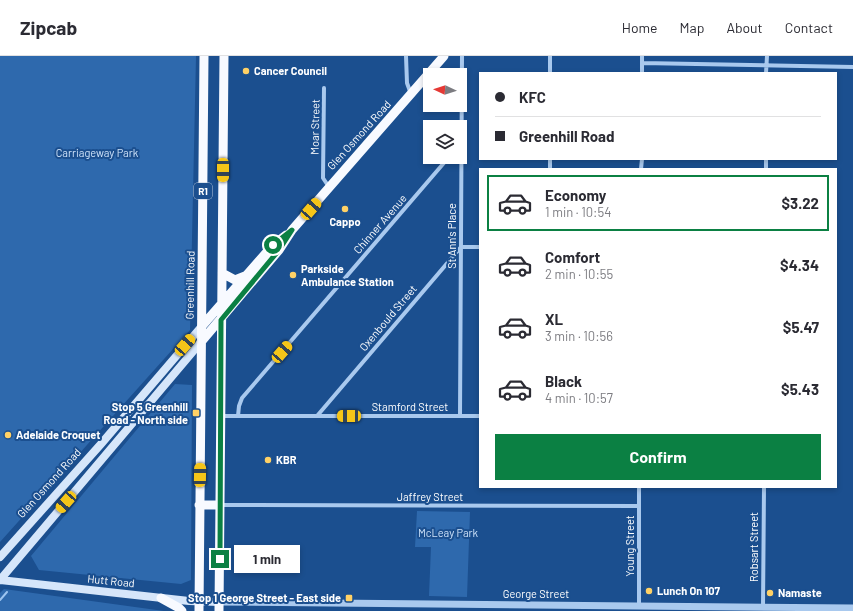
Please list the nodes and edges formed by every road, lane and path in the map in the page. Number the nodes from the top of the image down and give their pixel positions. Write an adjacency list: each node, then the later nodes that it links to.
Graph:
1 (204, 56): 28 (highway, Greenhill Road / R1)
2 (224, 56): 24 (highway, R1)
3 (406, 56): 16 (street)
4 (444, 56): 16 (highway, Glen Osmond Road)
5 (462, 56): 17 (street, St Ann's Place)
6 (550, 56): 12 (street)
7 (642, 56): 9 (street)
8 (766, 56): 10 (street)
9 (642, 63): 10 (street); 13 (street)
10 (766, 65): 11 (street); 14 (street)
11 (853, 67)
12 (550, 72)
13 (642, 72)
14 (766, 72)
15 (324, 88): 20 (street, Moar Street)
16 (412, 94): 20 (highway, Glen Osmond Road)
17 (461, 120)
18 (443, 164): 31 (street, Chinner Avenue)
19 (461, 164): 22 (street, St Ann's Place)
20 (329, 187): 21 (highway, Glen Osmond Road)
21 (292, 230): 25 (highway, Glen Osmond Road); 27 (highway, Glen Osmond Road)
22 (461, 247): 23 (street); 32 (street, Oxenbould Street); 33 (street, St Ann's Place)
23 (479, 247)
24 (222, 273): 25 (highway); 26 (highway, R1)
25 (249, 274): 26 (highway, Glen Osmond Road)
26 (222, 303): 27 (highway, R1); 28 (highway, Glen Osmond Road)
27 (221, 320): 29 (highway, Glen Osmond Road); 30 (highway, R1)
28 (202, 326): 29 (highway, Greenhill Road / R1); 40 (main road, Glen Osmond Road)
29 (201, 342): 37 (highway, Greenhill Road / R1); 41 (main road, Glen Osmond Road)
30 (221, 416): 31 (street, Stamford Street); 38 (highway, R1)
31 (238, 416): 32 (street, Stamford Street)
32 (317, 416): 33 (street, Stamford Street)
33 (460, 416): 34 (street, Stamford Street)
34 (479, 416)
35 (640, 488): 39 (street, Young Street)
36 (764, 488): 46 (street, Robsart Street)
37 (199, 505): 38 (highway); 43 (highway, Greenhill Road / R1)
38 (220, 505): 39 (street, Jaffrey Street); 44 (highway, R1)
39 (639, 506): 45 (street, Young Street)
40 (0, 557)
41 (0, 580): 42 (main road, Hutt Road)
42 (161, 598): 43 (main road, Hutt Road); 49 (highway)
43 (199, 606): 44 (main road, Hutt Road)
44 (219, 606): 47 (street, George Street)
45 (639, 606): 46 (street, George Street); 47 (street, George Street)
46 (763, 606): 48 (street, George Street)
47 (532, 608)
48 (853, 608)
49 (182, 611)

